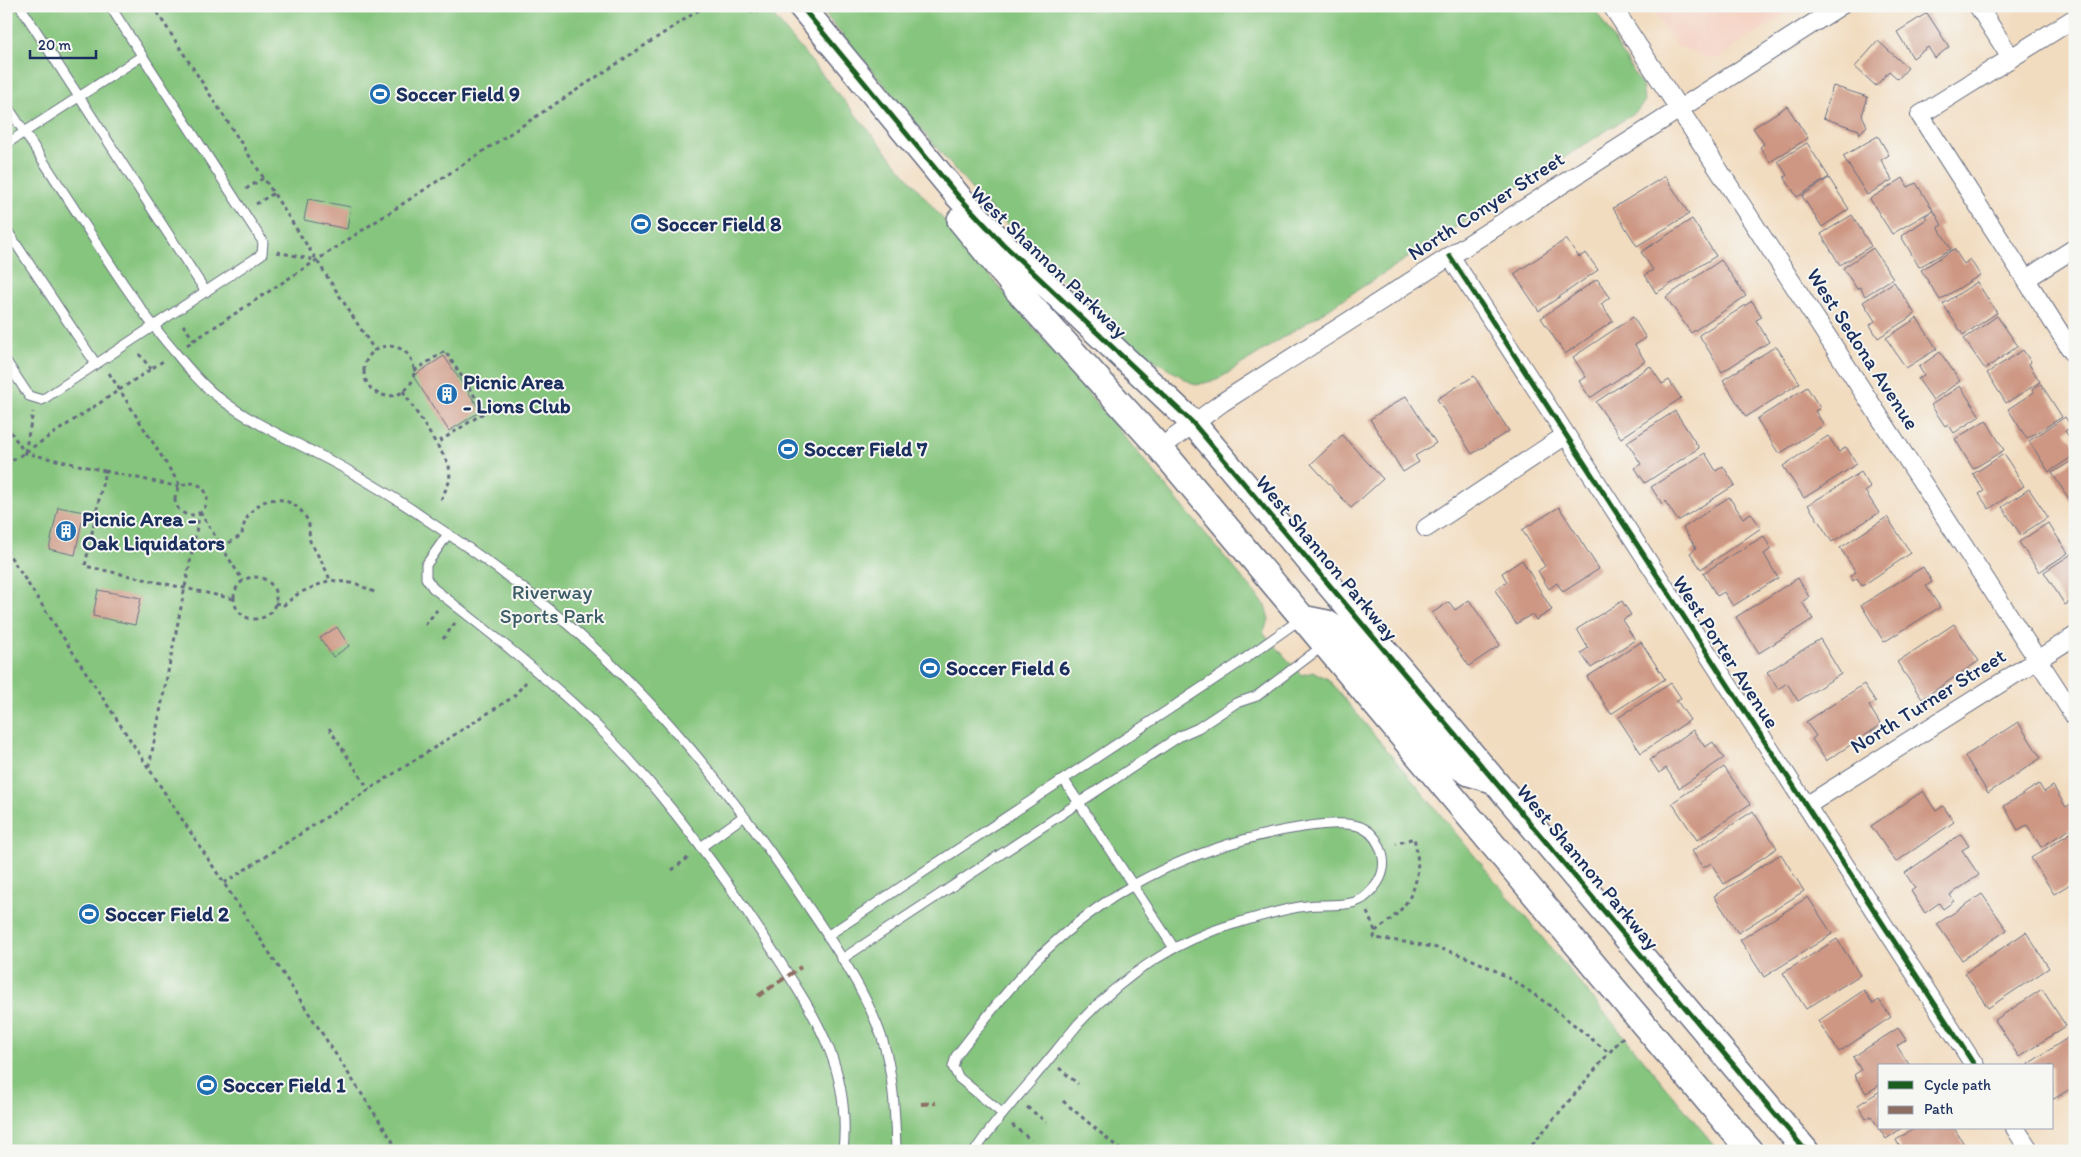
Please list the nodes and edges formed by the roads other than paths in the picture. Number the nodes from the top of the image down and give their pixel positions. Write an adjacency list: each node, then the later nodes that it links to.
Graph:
1 (20, 6): 11 (lane)
2 (110, 6): 9 (lane)
3 (783, 6): 27 (street, West Shannon Parkway)
4 (801, 6): 25 (street, West Shannon Parkway)
5 (1612, 6): 13 (street, West Sedona Avenue)
6 (1840, 6): 13 (street, North Conyer Street)
7 (1978, 6): 10 (street)
8 (2075, 18): 10 (street)
9 (142, 56): 11 (lane); 20 (lane)
10 (2011, 58): 19 (street)
11 (78, 97): 14 (lane); 20 (lane)
12 (6, 104): 14 (lane)
13 (1680, 109): 18 (street, North Conyer Street); 33 (street, West Sedona Avenue)
14 (24, 132): 15 (lane); 21 (lane)
15 (6, 144)
16 (6, 229): 24 (lane)
17 (2075, 248): 19 (street)
18 (1450, 256): 25 (street, North Conyer Street); 26 (street, West Porter Avenue)
19 (2026, 279): 22 (street)
20 (206, 292): 21 (lane)
21 (153, 327): 24 (lane); 29 (lane)
22 (2075, 356)
23 (6, 361): 24 (lane)
24 (96, 364)
25 (1193, 423): 27 (street, North Conyer Street); 36 (street, West Shannon Parkway)
26 (1566, 436): 28 (street); 38 (street, West Porter Avenue)
27 (1160, 448): 30 (street, West Shannon Parkway)
28 (1426, 528)
29 (448, 534): 39 (lane); 40 (lane)
30 (1302, 618): 32 (street, West Shannon Parkway); 35 (lane); 36 (street)
31 (2075, 636): 33 (street, North Turner Street)
32 (1324, 645): 37 (lane); 51 (street, West Shannon Parkway)
33 (2037, 659): 34 (street, West Sedona Avenue); 38 (street, North Turner Street)
34 (2075, 717)
35 (1064, 780): 37 (lane); 42 (lane)
36 (1492, 780): 52 (street, West Shannon Parkway)
37 (1079, 803): 41 (lane); 44 (lane)
38 (1806, 806): 45 (street, West Porter Avenue)
39 (744, 816): 40 (lane); 42 (lane)
40 (701, 847): 48 (lane)
41 (1133, 884): 43 (lane); 43 (lane); 46 (lane)
42 (827, 936): 44 (lane)
43 (1174, 948): 46 (lane)
44 (842, 959): 49 (lane)
45 (1974, 1064)
46 (1002, 1115): 50 (lane)
47 (2016, 1130): 53 (street)
48 (843, 1151)
49 (896, 1151)
50 (975, 1151)
51 (1750, 1151)
52 (1806, 1151)
53 (2030, 1151)

